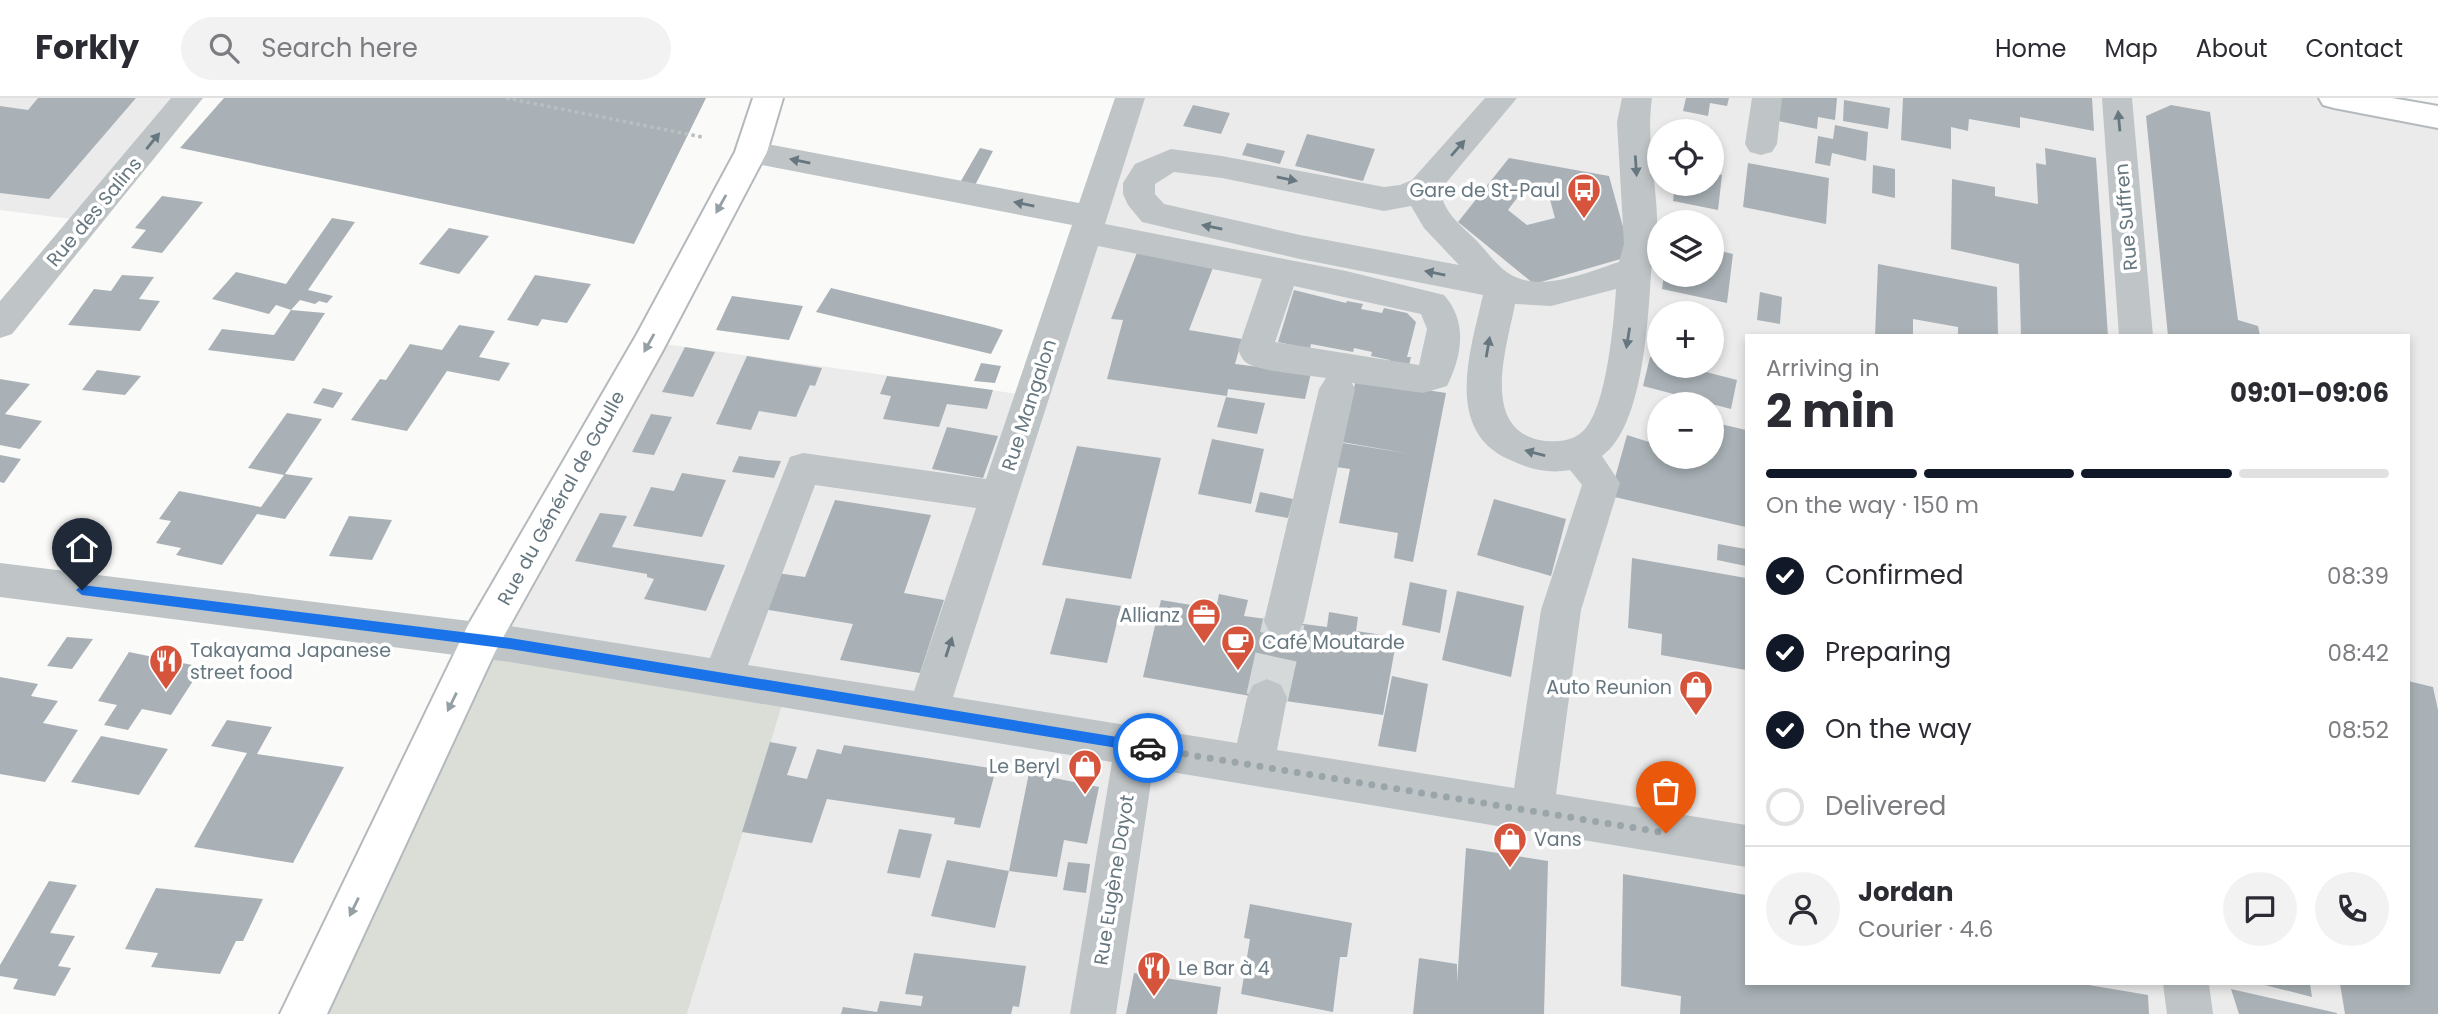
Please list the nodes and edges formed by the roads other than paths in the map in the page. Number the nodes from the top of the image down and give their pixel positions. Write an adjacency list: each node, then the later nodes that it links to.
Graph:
1 (188, 98): 17 (street, Rue des Salins, one-way to 1)
2 (768, 98): 11 (main road, Rue du Général de Gaulle)
3 (1130, 98): 13 (street, Rue Mangalon)
4 (1502, 98): 12 (street, one-way to 4)
5 (1637, 98): 14 (street, one-way to 14)
6 (1767, 98): 10 (street)
7 (2117, 98): 18 (street, Rue Suffren, one-way to 7)
8 (2334, 98): 9 (main road)
9 (2438, 117)
10 (1761, 145)
11 (751, 152): 13 (street, one-way to 11); 24 (main road, Rue du Général de Gaulle, one-way to 24)
12 (1423, 188): 16 (street); 16 (street, one-way to 12)
13 (1088, 225): 15 (street); 21 (street, Rue Mangalon)
14 (1634, 270): 16 (street); 20 (street, one-way to 20)
15 (1282, 271): 15 (street)
16 (1502, 286): 20 (street, one-way to 16)
17 (0, 325)
18 (2136, 334)
19 (1337, 389): 23 (street)
20 (1578, 453): 30 (street)
21 (999, 496): 25 (street); 27 (street, Rue Mangalon, one-way to 21)
22 (0, 580): 24 (street)
23 (1284, 621)
24 (481, 640): 25 (street); 33 (main road, Rue du Général de Gaulle, one-way to 33)
25 (723, 678): 27 (street)
26 (1267, 698): 29 (street)
27 (928, 712): 28 (street)
28 (1136, 746): 29 (street); 34 (street, Rue Eugène Dayot)
29 (1253, 765): 30 (street)
30 (1532, 810): 31 (street)
31 (1745, 846)
32 (2186, 985): 35 (street)
33 (303, 1014)
34 (1093, 1014)
35 (2190, 1014)

